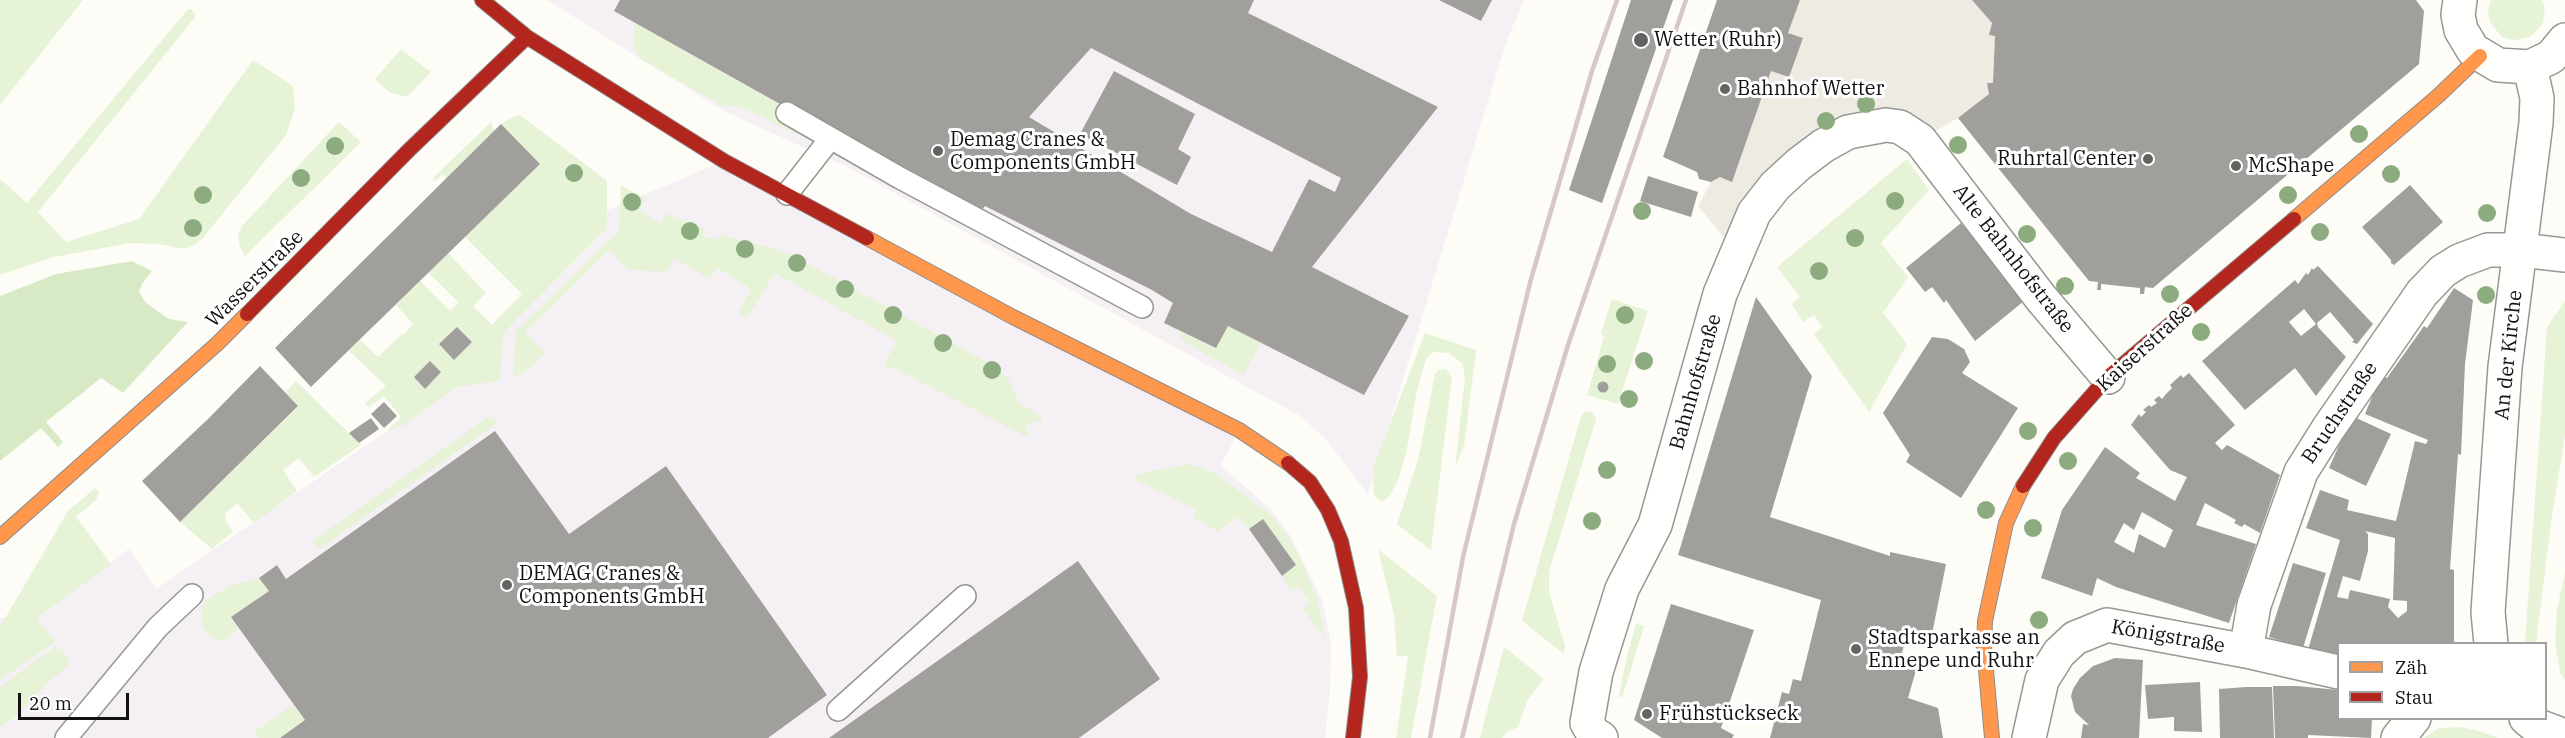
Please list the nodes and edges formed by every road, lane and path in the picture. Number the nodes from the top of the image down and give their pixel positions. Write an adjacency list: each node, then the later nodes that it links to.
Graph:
1 (482, 0): 3 (street)
2 (2460, 0): 5 (street)
3 (527, 37): 10 (street); 15 (street, Wasserstraße)
4 (2565, 40): 6 (street)
5 (2480, 56): 6 (street); 14 (street, Kaiserstraße)
6 (2530, 67): 11 (street, An der Kirche)
7 (787, 113): 8 (lane)
8 (830, 139): 10 (lane); 13 (lane)
9 (1920, 140): 14 (street, Alte Bahnhofstraße); 27 (street, Bahnhofstraße)
10 (787, 194): 26 (street)
11 (2521, 250): 12 (street, Bruchstraße); 18 (street, An der Kirche); 19 (street, Bruchstraße)
12 (2565, 255)
13 (1142, 307)
14 (2108, 377): 28 (street, Kaiserstraße)
15 (0, 537)
16 (192, 595): 25 (lane)
17 (965, 596): 21 (lane)
18 (2491, 642)
19 (2246, 651): 20 (street, Königstraße); 29 (street, Königstraße)
20 (2337, 672)
21 (838, 710)
22 (2412, 720): 30 (street)
23 (2528, 720): 24 (street)
24 (2565, 736)
25 (66, 738)
26 (1353, 738)
27 (1601, 738)
28 (1992, 738)
29 (2029, 738)
30 (2398, 738)

